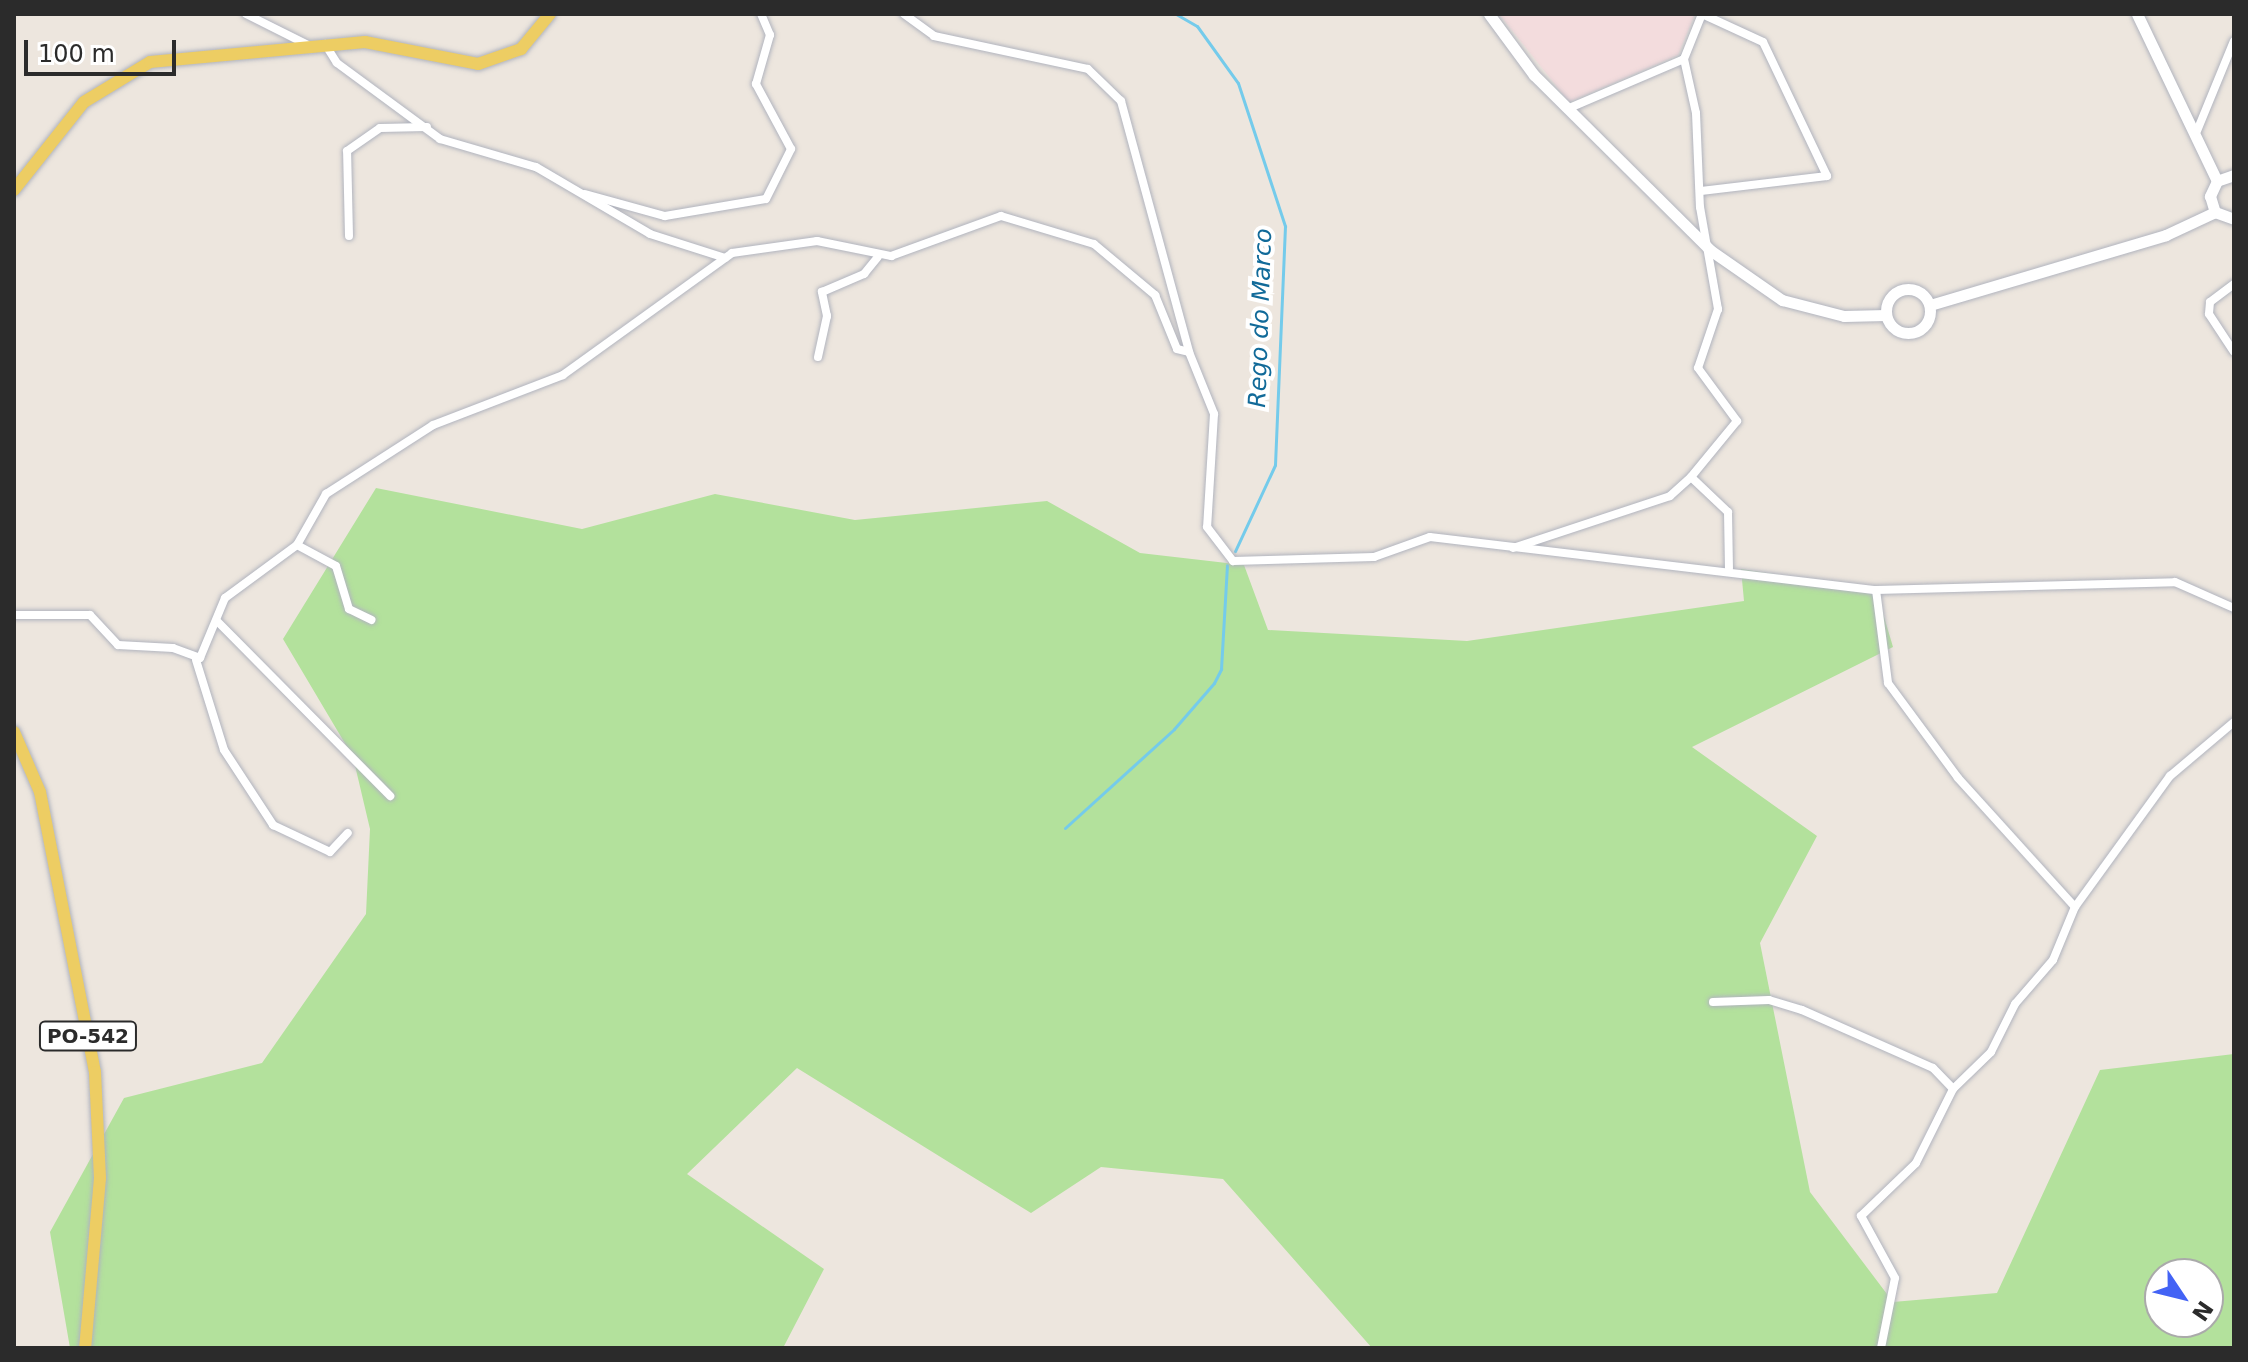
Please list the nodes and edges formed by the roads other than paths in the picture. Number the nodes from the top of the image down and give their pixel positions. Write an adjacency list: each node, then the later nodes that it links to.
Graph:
1 (246, 14): 9 (street)
2 (550, 14): 8 (main road)
3 (761, 14): 19 (street)
4 (904, 14): 29 (street)
5 (1489, 14): 11 (street)
6 (2137, 14): 13 (street)
7 (2234, 41): 13 (street)
8 (325, 44): 9 (main road); 12 (street)
9 (308, 45): 17 (main road)
10 (1684, 59): 11 (street); 18 (street); 18 (street)
11 (1567, 109): 23 (street)
12 (427, 127): 19 (street); 22 (street)
13 (2197, 131): 14 (street)
14 (2207, 151): 15 (street); 16 (street)
15 (2232, 174): 16 (street)
16 (2217, 181): 20 (street)
17 (14, 190)
18 (1701, 191): 23 (street)
19 (585, 194): 25 (street)
20 (2215, 212): 21 (street); 27 (street)
21 (2234, 219)
22 (349, 236)
23 (1710, 250): 28 (street); 32 (street)
24 (878, 257): 25 (street); 29 (street); 31 (street)
25 (725, 258): 33 (street)
26 (2234, 284): 30 (street)
27 (1930, 305): 28 (street); 28 (street)
28 (1886, 315)
29 (1189, 352): 34 (street)
30 (2234, 352)
31 (818, 357)
32 (1691, 477): 34 (street); 35 (street)
33 (297, 545): 39 (street); 40 (street)
34 (1512, 548): 35 (street)
35 (1729, 568): 36 (street)
36 (1876, 590): 37 (street); 46 (street)
37 (2234, 608)
38 (14, 615): 41 (street)
39 (372, 620)
40 (218, 622): 41 (street); 44 (street)
41 (196, 660): 45 (street)
42 (2234, 722): 46 (street)
43 (14, 732): 49 (main road, PO-542)
44 (390, 796)
45 (348, 833)
46 (2075, 907): 48 (street)
47 (1713, 1002): 48 (street)
48 (1953, 1089): 50 (street)
49 (85, 1348)
50 (1881, 1348)

